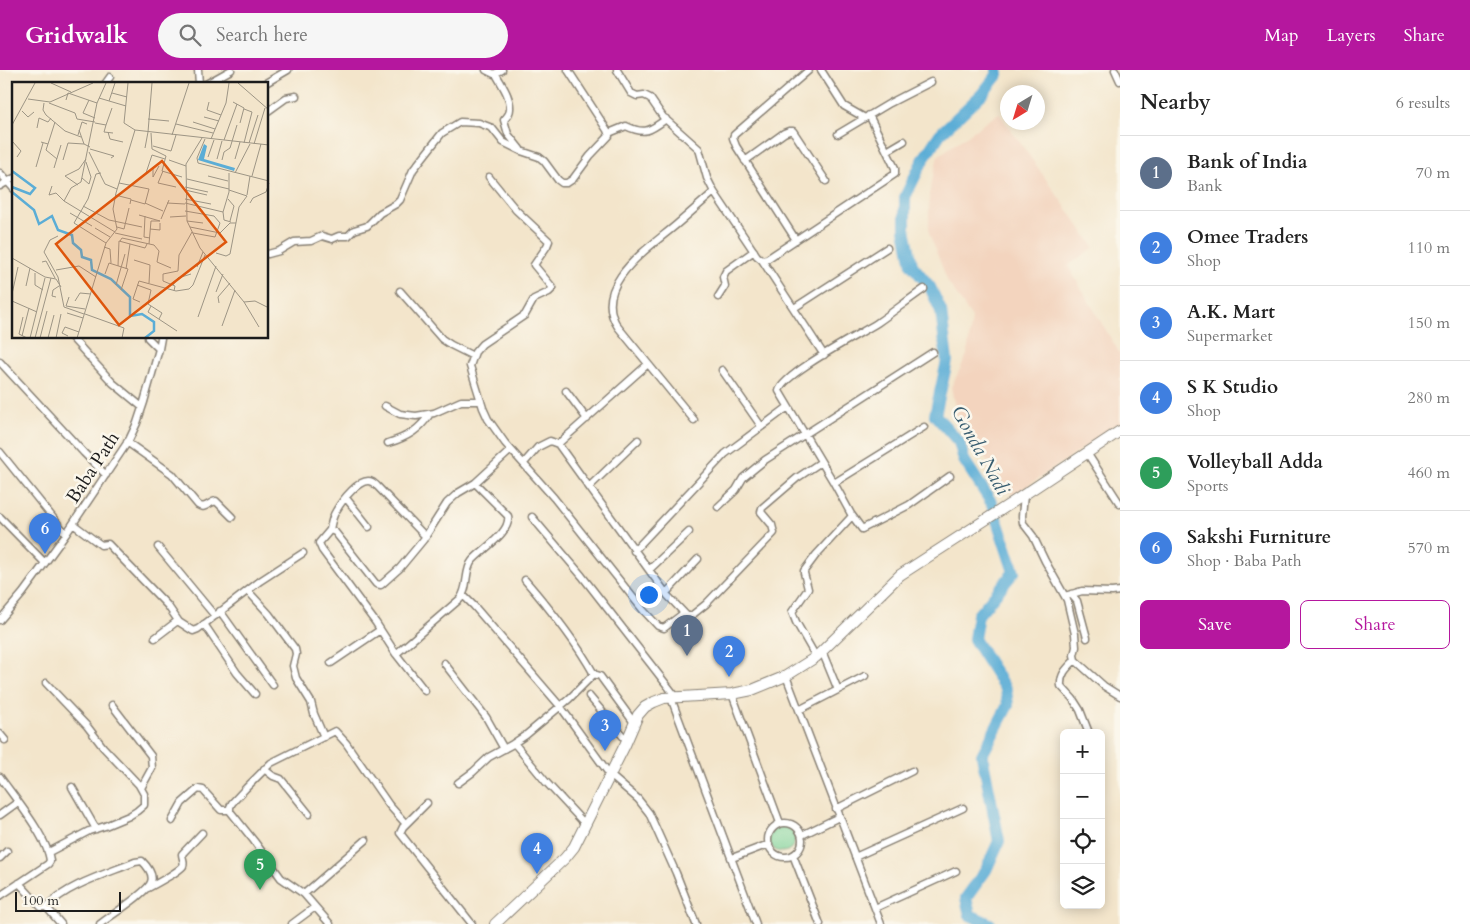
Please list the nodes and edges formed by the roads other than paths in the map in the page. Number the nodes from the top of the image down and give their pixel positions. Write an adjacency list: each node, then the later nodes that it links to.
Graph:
1 (231, 70): 13 (street)
2 (288, 70): 14 (street)
3 (486, 70): 9 (street)
4 (568, 70): 20 (street)
5 (617, 70): 19 (street)
6 (809, 70): 25 (street)
7 (821, 70): 18 (street)
8 (1115, 70): 11 (street)
9 (499, 72): 24 (street)
10 (110, 77): 12 (street)
11 (1120, 80)
12 (106, 82)
13 (210, 82)
14 (267, 82)
15 (931, 82): 18 (street)
16 (296, 96): 17 (street)
17 (269, 110)
18 (867, 116): 21 (street); 23 (street)
19 (666, 120): 20 (street); 33 (street)
20 (609, 133): 24 (street)
21 (838, 134)
22 (904, 140): 23 (street)
23 (887, 151): 34 (street)
24 (522, 152): 37 (street)
25 (745, 161): 30 (street); 34 (street)
26 (0, 173): 29 (street)
27 (489, 177): 49 (street)
28 (12, 179): 29 (street)
29 (7, 182): 31 (street); 32 (street)
30 (826, 182)
31 (0, 186)
32 (12, 187)
33 (714, 192): 36 (street); 51 (street)
34 (796, 240): 38 (street)
35 (887, 248): 42 (street)
36 (754, 251): 38 (street); 41 (street)
37 (269, 254)
38 (762, 260): 42 (street)
39 (924, 289): 48 (street)
40 (400, 291): 49 (street)
41 (718, 297)
42 (794, 308): 48 (street)
43 (73, 339): 56 (street)
44 (149, 339): 46 (street)
45 (161, 339): 46 (street, Baba Path)
46 (159, 349): 56 (street, Baba Path)
47 (933, 352): 64 (street)
48 (824, 355): 57 (street)
49 (474, 356): 54 (street)
50 (0, 362): 74 (street)
51 (648, 364): 59 (street); 60 (street)
52 (722, 370): 61 (street)
53 (566, 391): 59 (street)
54 (481, 401): 58 (street); 69 (street)
55 (385, 406): 58 (street)
56 (142, 407): 66 (street, Baba Path)
57 (788, 407): 61 (street); 64 (street)
58 (430, 414): 67 (street)
59 (587, 419): 68 (street)
60 (694, 420)
61 (762, 426): 94 (street)
62 (924, 427): 77 (street)
63 (1120, 431): 71 (main road)
64 (804, 433): 72 (street); 82 (street)
65 (638, 440): 78 (street)
66 (127, 442): 74 (street, Baba Path); 85 (street)
67 (388, 443)
68 (558, 444): 73 (street); 78 (street)
69 (511, 450): 73 (street); 76 (street)
70 (0, 452): 91 (street)
71 (1087, 453): 79 (main road); 81 (street)
72 (821, 462): 77 (street); 106 (street)
73 (524, 463): 106 (street)
74 (106, 475): 87 (street, Baba Path)
75 (950, 476): 83 (street)
76 (474, 483): 92 (street); 103 (street)
77 (834, 484): 83 (street)
78 (589, 487): 94 (street)
79 (1024, 495): 104 (street); 114 (main road)
80 (346, 498): 88 (street); 89 (street); 92 (street)
81 (1120, 504)
82 (718, 507)
83 (852, 516): 114 (street)
84 (0, 517): 97 (street)
85 (232, 517)
86 (532, 518): 129 (street)
87 (73, 524): 91 (street, Baba Path); 108 (street)
88 (369, 527)
89 (330, 530): 92 (street); 110 (street)
90 (689, 532): 98 (street)
91 (66, 534): 97 (street, Baba Path)
92 (426, 538)
93 (158, 547): 105 (street)
94 (634, 551): 98 (street)
95 (303, 553): 100 (street)
96 (698, 559): 102 (street)
97 (45, 563): 107 (street, Baba Path)
98 (648, 570): 102 (street)
99 (525, 580): 118 (street)
100 (248, 591): 105 (street); 135 (street)
101 (1120, 591): 104 (street)
102 (666, 593): 106 (street)
103 (463, 595): 113 (street); 131 (street)
104 (1068, 595): 112 (street); 115 (street)
105 (217, 613): 109 (street); 122 (street)
106 (684, 613)
107 (1, 618)
108 (179, 622): 109 (street); 111 (street)
109 (204, 624): 125 (street)
110 (380, 630): 113 (street); 116 (street)
111 (156, 638)
112 (1087, 638)
113 (396, 654): 124 (street)
114 (819, 654): 119 (main road); 123 (street)
115 (1075, 660): 128 (street); 134 (street)
116 (331, 663)
117 (444, 663): 138 (street)
118 (594, 674): 131 (street); 133 (street)
119 (786, 676): 126 (main road); 132 (street)
120 (865, 676): 123 (street)
121 (46, 683): 145 (street)
122 (273, 685)
123 (838, 690): 132 (street)
124 (426, 691)
125 (255, 694)
126 (732, 694): 129 (main road); 157 (street)
127 (588, 696): 136 (street)
128 (1120, 696)
129 (674, 698): 133 (main road); 168 (street)
130 (112, 705): 145 (street)
131 (560, 706): 137 (street); 141 (street)
132 (799, 710): 149 (street)
133 (635, 724): 136 (main road)
134 (1087, 729)
135 (324, 737): 139 (street); 155 (street)
136 (627, 741): 141 (main road)
137 (514, 743): 138 (street); 156 (street)
138 (504, 749): 143 (street)
139 (264, 769): 150 (street); 151 (street)
140 (912, 771): 149 (street)
141 (610, 774): 156 (main road); 183 (street)
142 (0, 776): 146 (street)
143 (458, 783)
144 (72, 787): 158 (street)
145 (141, 788): 158 (street)
146 (18, 802): 152 (street); 164 (street)
147 (427, 803): 155 (street)
148 (963, 808): 166 (street)
149 (836, 809): 153 (street)
150 (229, 810): 154 (street); 172 (street)
151 (309, 814)
152 (0, 815)
153 (839, 817): 160 (street); 166 (street)
154 (172, 821)
155 (406, 824): 181 (street)
156 (585, 824): 182 (main road)
157 (780, 824): 160 (street); 162 (street)
158 (96, 829): 164 (street)
159 (202, 832): 171 (street)
160 (802, 834): 165 (street)
161 (366, 840): 172 (street)
162 (769, 844): 165 (street); 168 (street)
163 (7, 851): 167 (street)
164 (49, 852): 170 (street)
165 (793, 855): 185 (street)
166 (855, 857): 176 (street)
167 (0, 858)
168 (732, 858): 184 (street)
169 (956, 872): 176 (street)
170 (19, 883): 173 (street); 175 (street)
171 (147, 888): 175 (street); 178 (street)
172 (304, 894): 174 (street)
173 (0, 896)
174 (315, 907): 179 (street); 180 (street)
175 (46, 908): 177 (street)
176 (875, 908): 186 (street)
177 (62, 924)
178 (100, 924)
179 (292, 924)
180 (330, 924)
181 (472, 924)
182 (495, 924)
183 (696, 924)
184 (756, 924)
185 (820, 924)
186 (881, 924)

